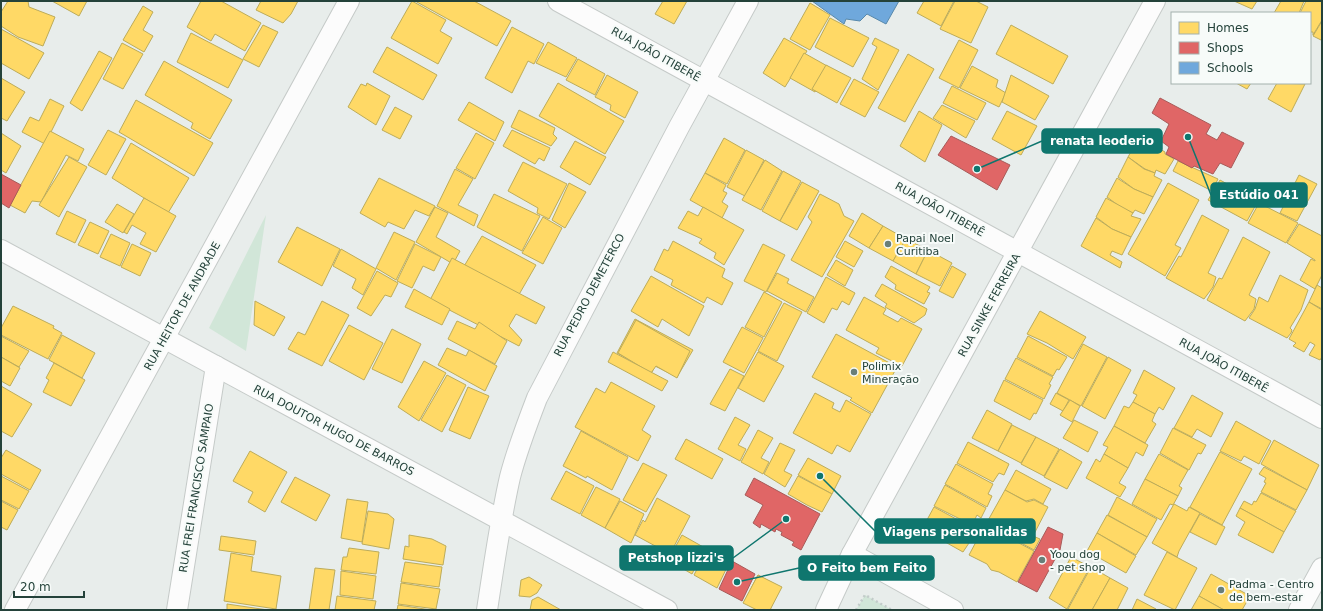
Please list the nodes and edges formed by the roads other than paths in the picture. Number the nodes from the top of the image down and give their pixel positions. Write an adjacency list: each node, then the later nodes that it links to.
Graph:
1 (348, 1): 8 (street, RUA HEITOR DE ANDRADE)
2 (558, 1): 5 (street, RUA JOÃO ITIBERÊ)
3 (748, 1): 5 (street, RUA PEDRO DEMETERCO)
4 (1155, 1): 7 (street, RUA SINKE FERREIRA)
5 (704, 81): 7 (street, RUA JOÃO ITIBERÊ); 11 (street, RUA PEDRO DEMETERCO)
6 (1, 250): 8 (street, RUA DOUTOR HUGO DE BARROS)
7 (1018, 252): 10 (street, RUA JOÃO ITIBERÊ); 12 (street, RUA SINKE FERREIRA)
8 (164, 338): 9 (street, RUA DOUTOR HUGO DE BARROS); 14 (street, RUA HEITOR DE ANDRADE)
9 (216, 366): 11 (street, RUA DOUTOR HUGO DE BARROS); 15 (street, RUA FREI FRANCISCO SAMPAIO)
10 (1322, 418)
11 (501, 520): 16 (street, RUA PEDRO DEMETERCO); 17 (street, RUA DOUTOR HUGO DE BARROS)
12 (852, 554): 18 (street, RUA SINKE FERREIRA); 19 (street)
13 (1322, 568): 20 (street)
14 (15, 610)
15 (177, 610)
16 (487, 610)
17 (666, 610)
18 (826, 610)
19 (953, 610)
20 (1299, 610)

